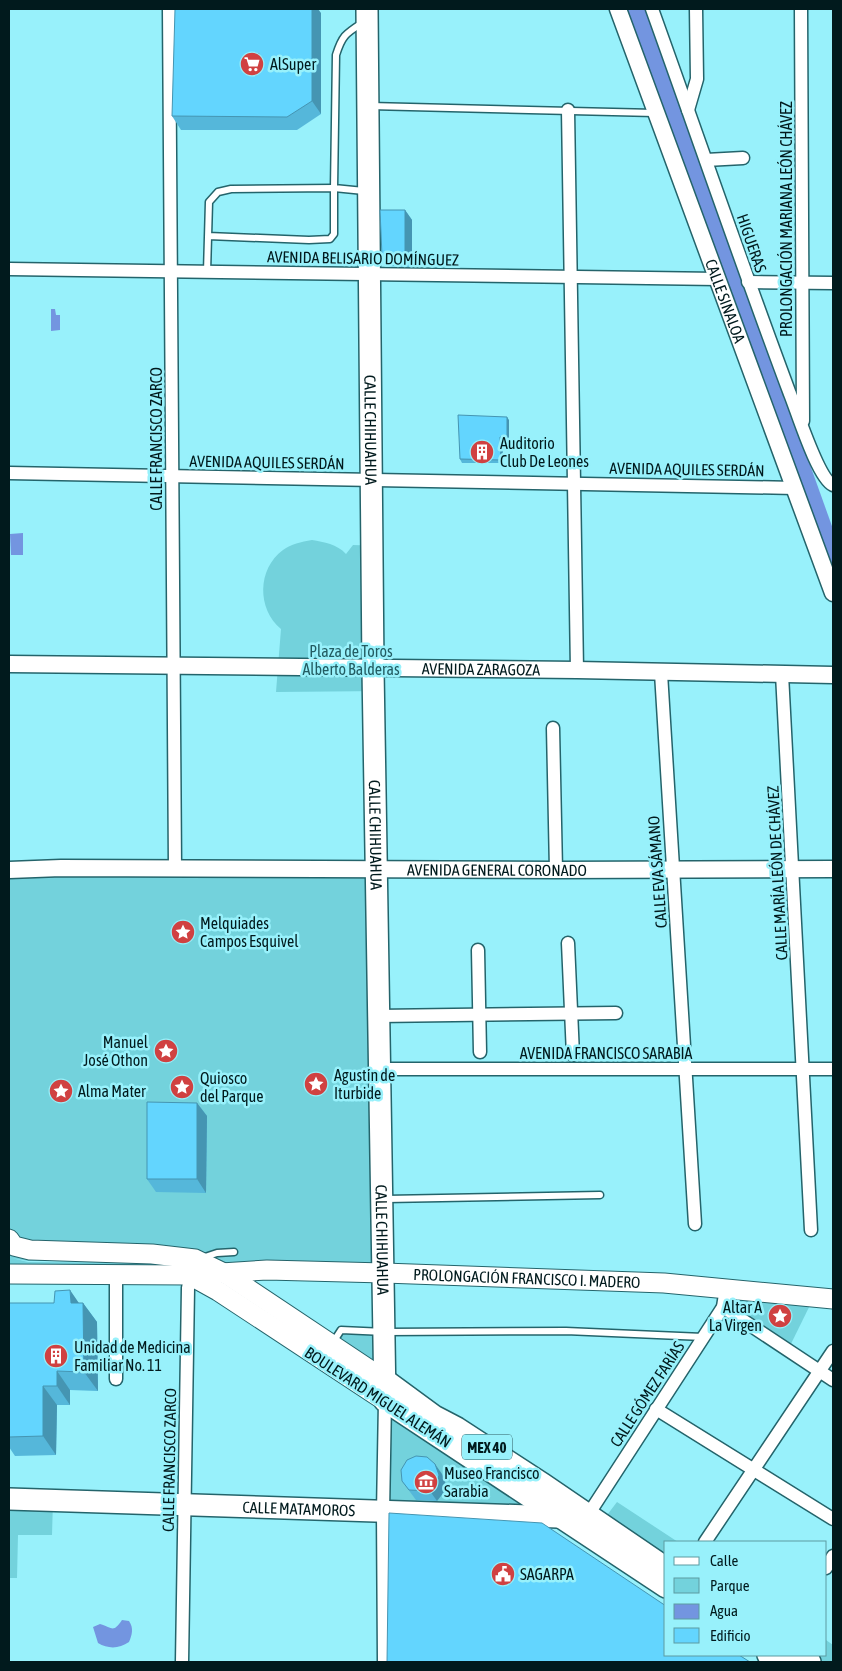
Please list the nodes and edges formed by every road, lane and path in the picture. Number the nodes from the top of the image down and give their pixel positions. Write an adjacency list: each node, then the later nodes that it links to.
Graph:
1 (169, 9): 17 (street, CALLE FRANCISCO ZARCO)
2 (618, 9): 10 (street, CALLE SINALOA)
3 (652, 9): 9 (street, HIGUERAS)
4 (696, 9): 9 (street)
5 (802, 9): 23 (street, PROLONGACIÓN MARIANA LEÓN CHÁVEZ)
6 (367, 14): 7 (main road, CALLE CHIHUAHUA); 13 (lane)
7 (368, 106): 8 (lane); 14 (main road, CALLE CHIHUAHUA)
8 (568, 110): 10 (lane); 20 (street)
9 (688, 110): 12 (street, HIGUERAS)
10 (656, 113): 21 (street, CALLE SINALOA)
11 (743, 158): 12 (street)
12 (706, 160): 22 (street, HIGUERAS)
13 (334, 188): 14 (lane); 15 (lane); 15 (lane)
14 (369, 191): 19 (main road, CALLE CHIHUAHUA)
15 (208, 236): 18 (lane)
16 (9, 269): 17 (street, AVENIDA BELISARIO DOMÍNGUEZ)
17 (171, 271): 18 (street, AVENIDA BELISARIO DOMÍNGUEZ); 27 (street, CALLE FRANCISCO ZARCO)
18 (207, 272): 19 (street, AVENIDA BELISARIO DOMÍNGUEZ)
19 (370, 274): 20 (street, AVENIDA BELISARIO DOMÍNGUEZ); 28 (main road, CALLE CHIHUAHUA)
20 (571, 277): 21 (street, AVENIDA BELISARIO DOMÍNGUEZ); 29 (street)
21 (718, 279): 31 (street, CALLE SINALOA)
22 (748, 282): 23 (street); 25 (street, HIGUERAS)
23 (803, 283): 24 (street); 25 (street, PROLONGACIÓN MARIANA LEÓN CHÁVEZ)
24 (833, 283)
25 (804, 428): 30 (street, HIGUERAS)
26 (9, 473): 27 (street, AVENIDA AQUILES SERDÁN)
27 (173, 476): 28 (street, AVENIDA AQUILES SERDÁN); 34 (street, CALLE FRANCISCO ZARCO)
28 (372, 480): 29 (street, AVENIDA AQUILES SERDÁN); 35 (main road, CALLE CHIHUAHUA)
29 (574, 484): 31 (street, AVENIDA AQUILES SERDÁN); 36 (street)
30 (833, 485)
31 (794, 488): 32 (street, CALLE SINALOA)
32 (833, 593)
33 (9, 664): 34 (street, AVENIDA ZARAGOZA)
34 (174, 666): 35 (street, AVENIDA ZARAGOZA); 41 (street, CALLE FRANCISCO ZARCO)
35 (373, 669): 36 (street, AVENIDA ZARAGOZA); 42 (main road, CALLE CHIHUAHUA)
36 (577, 670): 37 (street, AVENIDA ZARAGOZA)
37 (661, 673): 38 (street, AVENIDA ZARAGOZA); 47 (street, CALLE EVA SÁMANO)
38 (782, 674): 39 (street, AVENIDA ZARAGOZA); 43 (street, CALLE MARÍA LEÓN DE CHÁVEZ)
39 (833, 675)
40 (553, 728): 46 (street)
41 (175, 868): 42 (street, AVENIDA GENERAL CORONADO); 45 (street, AVENIDA GENERAL CORONADO)
42 (377, 869): 46 (street, AVENIDA GENERAL CORONADO); 53 (main road, CALLE CHIHUAHUA)
43 (793, 869): 44 (street, AVENIDA GENERAL CORONADO); 47 (street, AVENIDA GENERAL CORONADO); 57 (street, CALLE MARÍA LEÓN DE CHÁVEZ)
44 (833, 869)
45 (9, 870)
46 (556, 870): 47 (street, AVENIDA GENERAL CORONADO)
47 (673, 870): 56 (street, CALLE EVA SÁMANO)
48 (568, 943): 50 (street)
49 (478, 950): 52 (street)
50 (572, 1013): 51 (street); 52 (street); 55 (street)
51 (616, 1013)
52 (479, 1014): 53 (street); 54 (street)
53 (378, 1016): 59 (main road, CALLE CHIHUAHUA)
54 (480, 1052)
55 (573, 1055)
56 (686, 1069): 57 (street, AVENIDA FRANCISCO SARABIA); 59 (street, AVENIDA FRANCISCO SARABIA); 62 (street, CALLE EVA SÁMANO)
57 (804, 1069): 58 (street, AVENIDA FRANCISCO SARABIA); 63 (street, CALLE MARÍA LEÓN DE CHÁVEZ)
58 (833, 1069)
59 (379, 1070): 61 (main road, CALLE CHIHUAHUA)
60 (600, 1195): 61 (lane)
61 (382, 1199): 67 (main road, CALLE CHIHUAHUA)
62 (695, 1224)
63 (812, 1230)
64 (9, 1239): 66 (main road, MEX 40)
65 (234, 1252): 66 (lane)
66 (192, 1267): 69 (main road, MEX 40); 70 (main road, BOULEVARD MIGUEL ALEMÁN / MEX 40); 81 (main road, BOULEVARD MIGUEL ALEMÁN / MEX 40); 86 (street, CALLE FRANCISCO ZARCO)
67 (384, 1273): 70 (main road, PROLONGACIÓN FRANCISCO I. MADERO); 71 (main road, PROLONGACIÓN FRANCISCO I. MADERO); 73 (main road, CALLE CHIHUAHUA)
68 (9, 1274): 69 (main road, MEX 40)
69 (116, 1274): 78 (street)
70 (226, 1274): 75 (main road, BOULEVARD MIGUEL ALEMÁN / MEX 40)
71 (725, 1297): 72 (main road, PROLONGACIÓN FRANCISCO I. MADERO); 74 (street, CALLE GÓMEZ FARÍAS); 77 (street)
72 (833, 1299)
73 (385, 1337): 74 (lane); 75 (lane); 79 (main road, CALLE CHIHUAHUA); 83 (main road)
74 (703, 1337): 82 (street, CALLE GÓMEZ FARÍAS)
75 (332, 1344): 79 (main road, BOULEVARD MIGUEL ALEMÁN / MEX 40)
76 (833, 1352): 77 (street)
77 (821, 1371): 80 (street); 84 (street)
78 (116, 1379)
79 (385, 1380): 81 (main road, CALLE CHIHUAHUA); 83 (main road, BOULEVARD MIGUEL ALEMÁN / MEX 40)
80 (833, 1380)
81 (385, 1401): 87 (street, CALLE CHIHUAHUA); 89 (main road, BOULEVARD MIGUEL ALEMÁN / MEX 40)
82 (656, 1409): 84 (street); 88 (street, CALLE GÓMEZ FARÍAS)
83 (434, 1416): 88 (main road, BOULEVARD MIGUEL ALEMÁN / MEX 40)
84 (754, 1470): 90 (street); 91 (street)
85 (9, 1499): 86 (main road, CALLE MATAMOROS)
86 (185, 1504): 87 (main road, CALLE MATAMOROS); 94 (street, CALLE FRANCISCO ZARCO)
87 (383, 1512): 89 (main road, CALLE MATAMOROS); 95 (street, CALLE CHIHUAHUA)
88 (588, 1515): 89 (main road, CALLE MATAMOROS); 92 (main road, BOULEVARD MIGUEL ALEMÁN / MEX 40)
89 (558, 1517): 93 (main road, BOULEVARD MIGUEL ALEMÁN / MEX 40)
90 (833, 1519)
91 (706, 1541)
92 (664, 1567)
93 (664, 1586)
94 (182, 1662)
95 (384, 1662)

